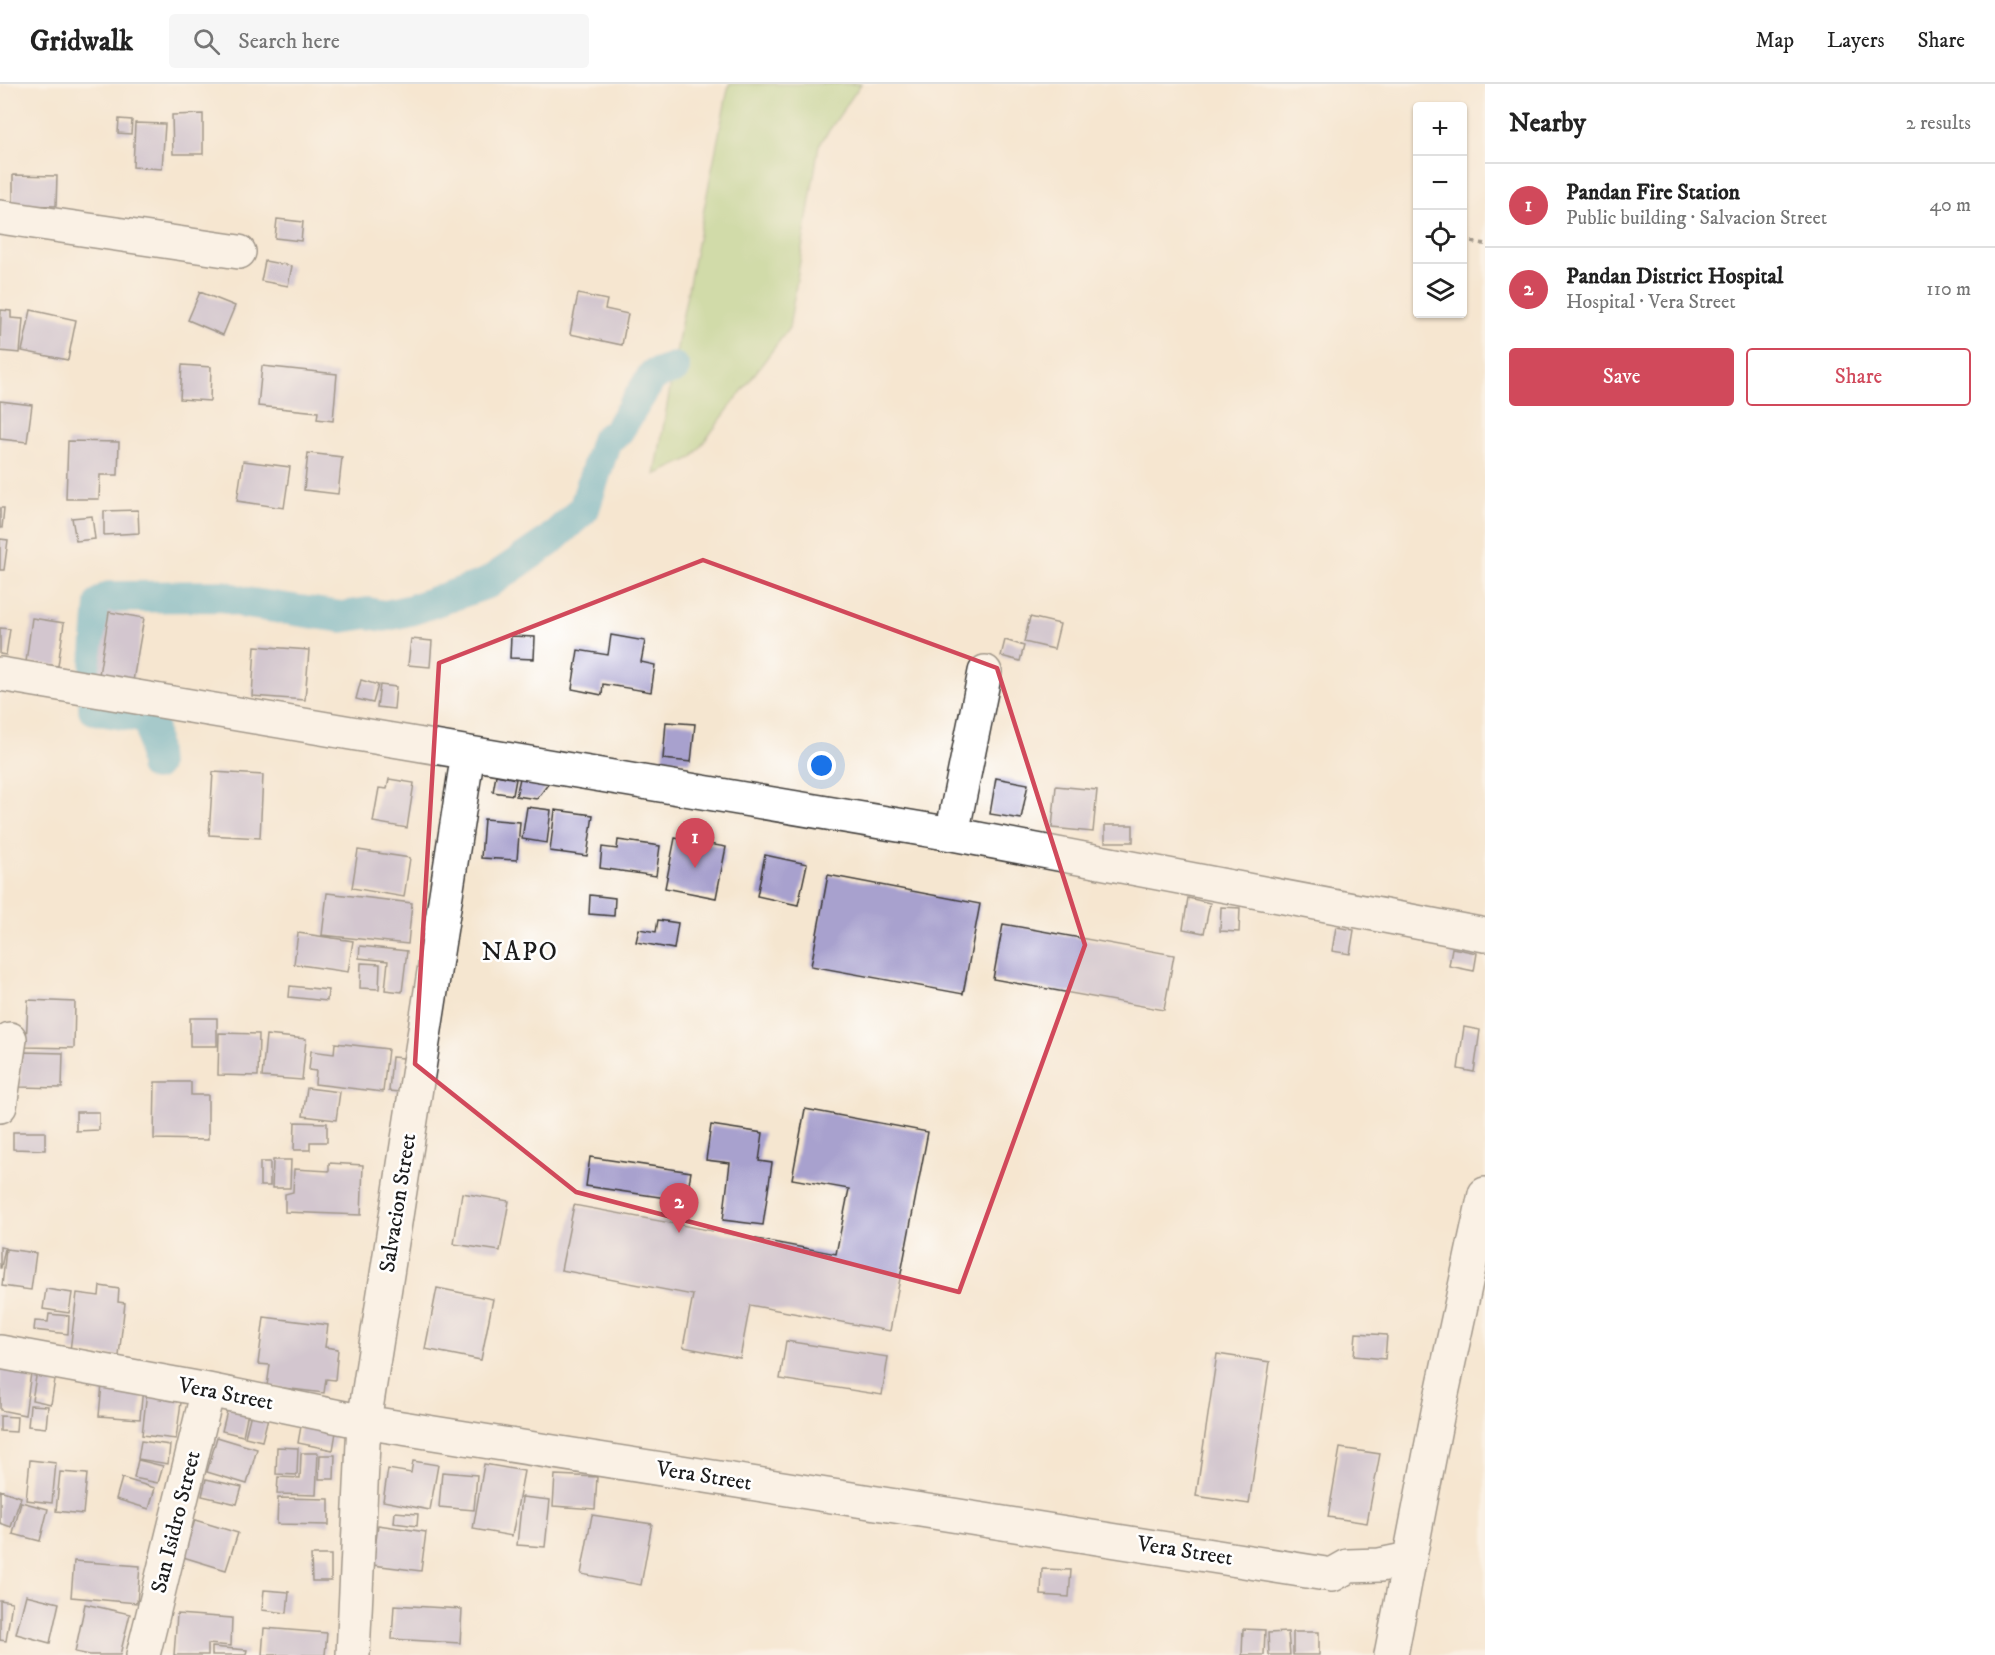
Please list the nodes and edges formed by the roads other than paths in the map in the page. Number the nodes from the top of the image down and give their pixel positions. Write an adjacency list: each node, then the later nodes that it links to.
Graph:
1 (0, 217): 2 (street)
2 (239, 252)
3 (985, 672): 6 (street)
4 (0, 674): 5 (street)
5 (468, 753): 6 (street); 13 (street, Salvacion Street)
6 (952, 834): 7 (street)
7 (1485, 935)
8 (10, 1039): 9 (street)
9 (0, 1106)
10 (1485, 1194): 14 (street)
11 (0, 1352): 12 (street, Vera Street)
12 (208, 1390): 13 (street, Vera Street); 15 (street, San Isidro Street)
13 (364, 1422): 14 (street, Vera Street); 16 (street, Salvacion Street)
14 (1409, 1559): 17 (street)
15 (143, 1655)
16 (353, 1655)
17 (1391, 1655)

